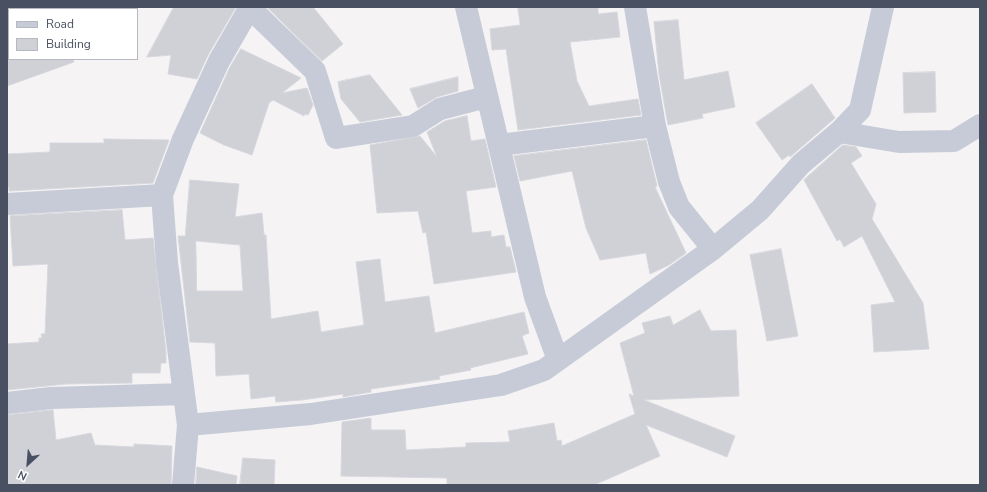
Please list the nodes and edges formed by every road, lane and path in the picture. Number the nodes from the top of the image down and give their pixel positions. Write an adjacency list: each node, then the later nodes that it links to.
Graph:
1 (466, 7): 5 (street)
2 (635, 7): 7 (street)
3 (883, 7): 8 (street)
4 (250, 8): 5 (street); 10 (street)
5 (486, 97): 9 (street)
6 (980, 125): 8 (street)
7 (656, 126): 9 (street); 12 (street)
8 (839, 132): 12 (street)
9 (499, 145): 13 (street)
10 (162, 195): 11 (street); 14 (street)
11 (7, 204)
12 (713, 248): 13 (street)
13 (558, 360): 16 (street)
14 (184, 394): 15 (street); 16 (street)
15 (7, 403)
16 (188, 426): 17 (street)
17 (184, 485)

